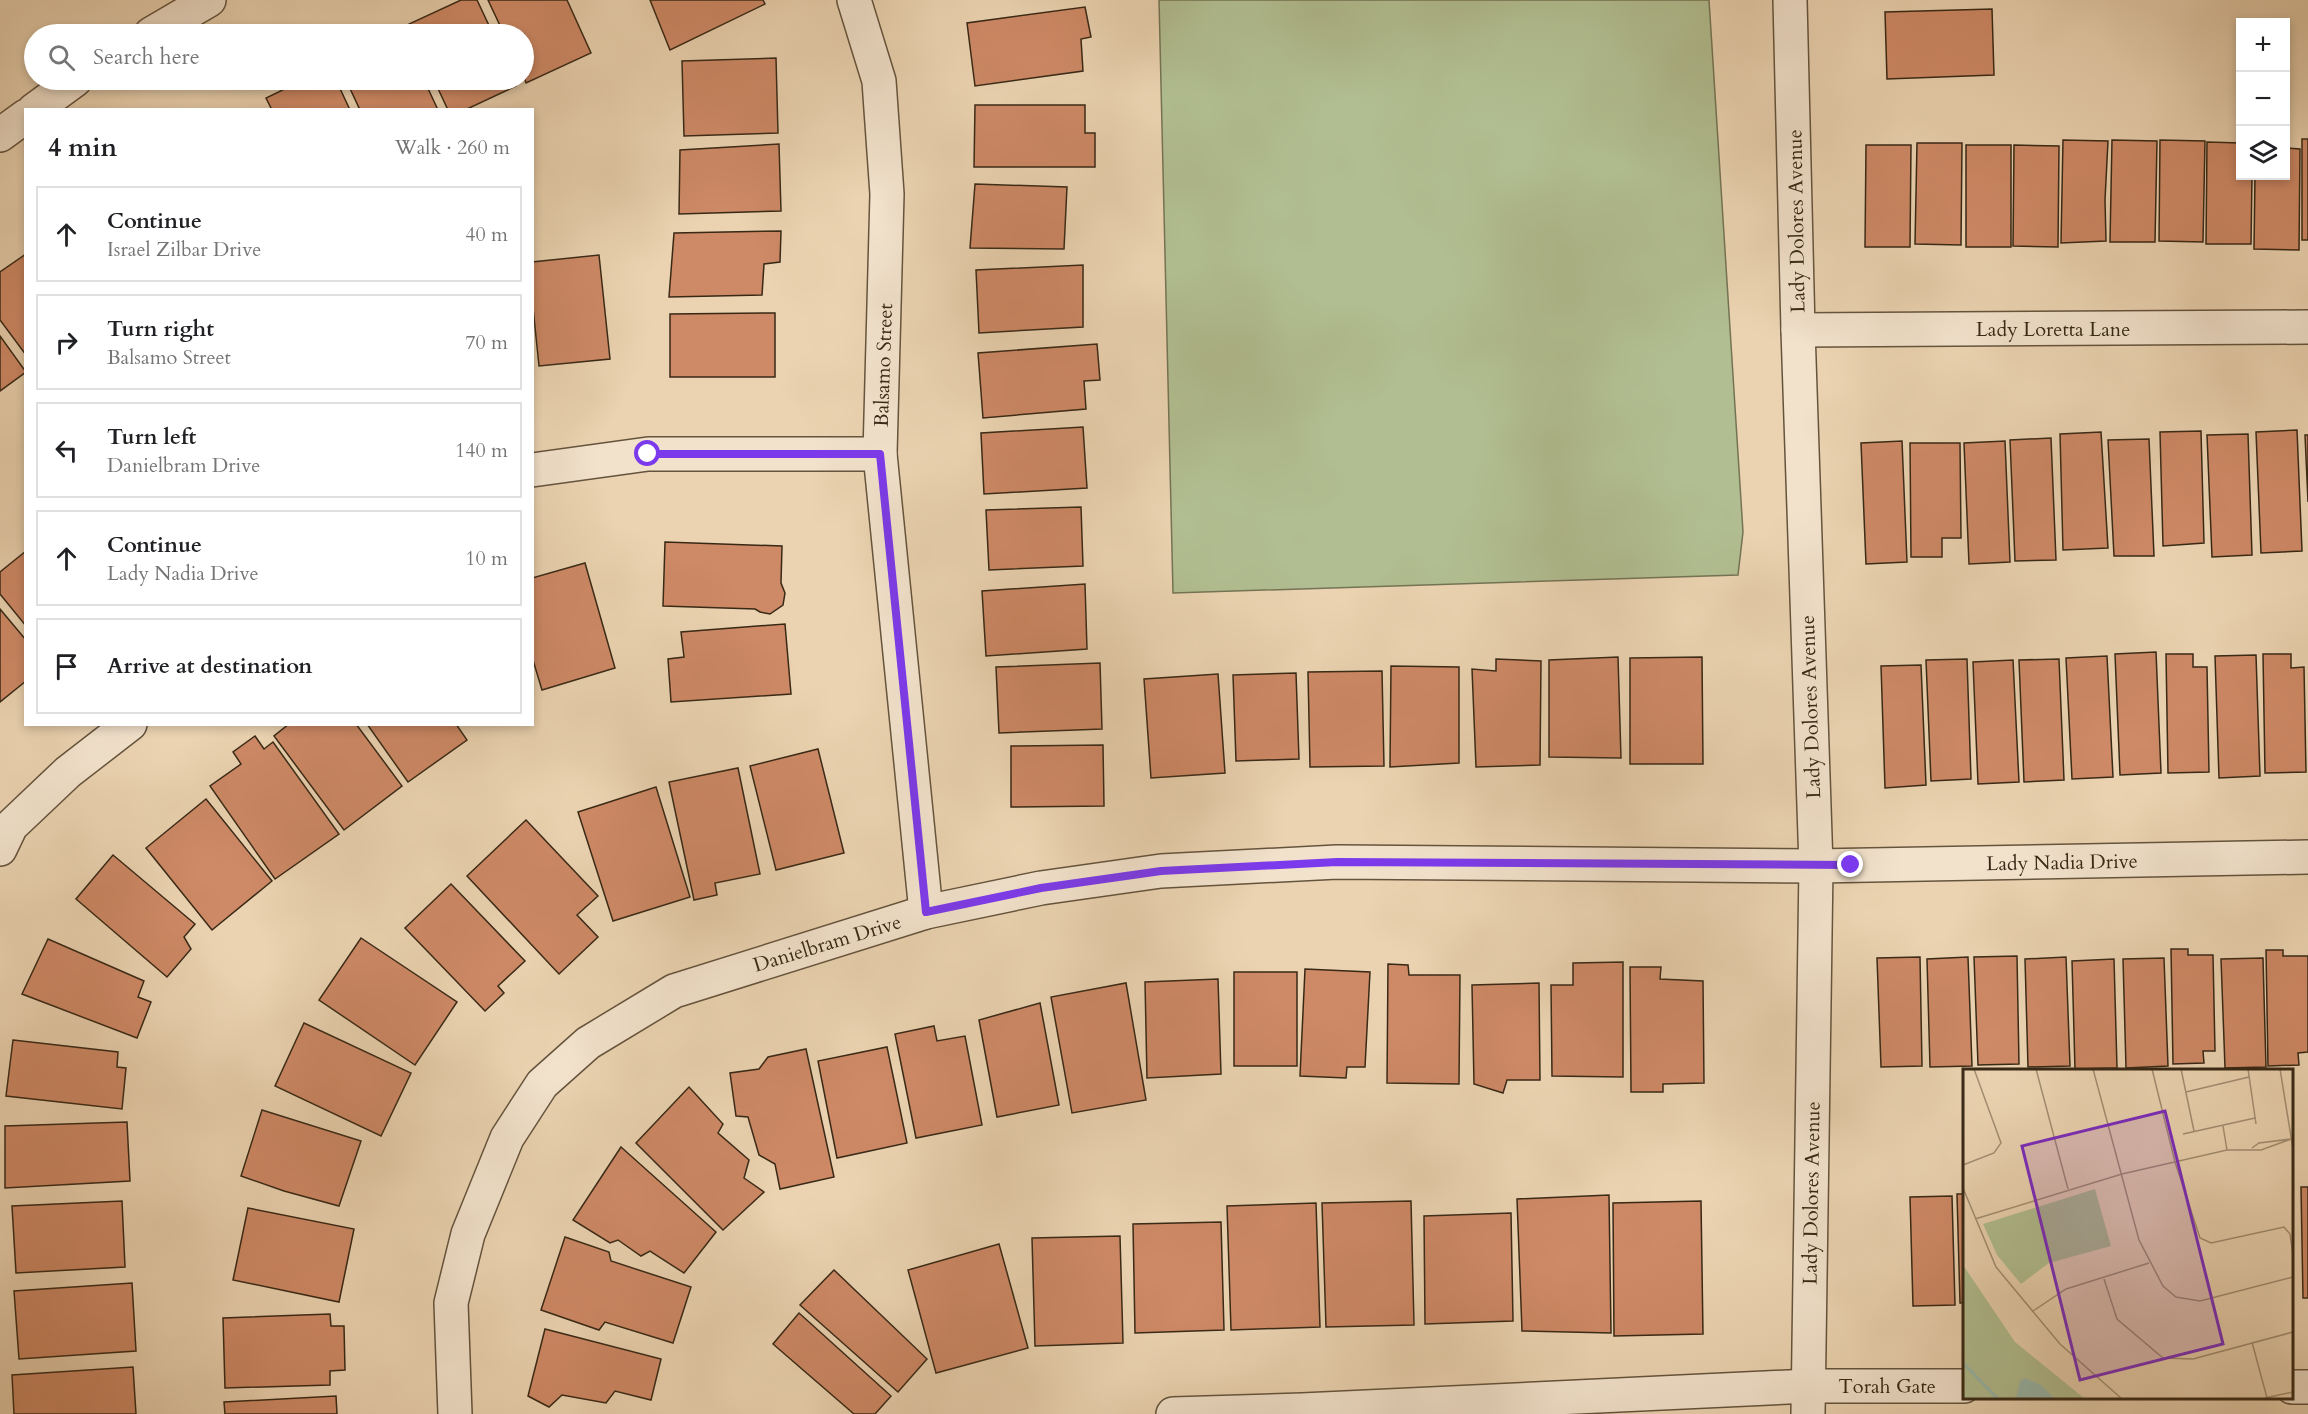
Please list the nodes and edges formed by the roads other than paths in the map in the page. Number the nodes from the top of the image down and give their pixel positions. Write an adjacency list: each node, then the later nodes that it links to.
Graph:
1 (209, 0): 4 (street)
2 (854, 0): 11 (street, Balsamo Street)
3 (1790, 0): 10 (street, Lady Dolores Avenue)
4 (168, 24)
5 (61, 90): 6 (street)
6 (37, 108)
7 (24, 117): 8 (street)
8 (0, 135)
9 (2308, 327): 10 (street, Lady Loretta Lane)
10 (1798, 330): 16 (street, Lady Dolores Avenue)
11 (880, 454): 12 (street); 17 (street, Balsamo Street)
12 (534, 470)
13 (127, 726): 14 (street)
14 (0, 849)
15 (2308, 857): 16 (street, Lady Nadia Drive)
16 (1815, 866): 17 (street, Danielbram Drive); 19 (street, Lady Dolores Avenue)
17 (926, 912): 20 (street, Danielbram Drive)
18 (1963, 1386): 19 (street, Torah Gate)
19 (1808, 1400): 21 (street, Torah Gate)
20 (455, 1414)
21 (1173, 1414)

